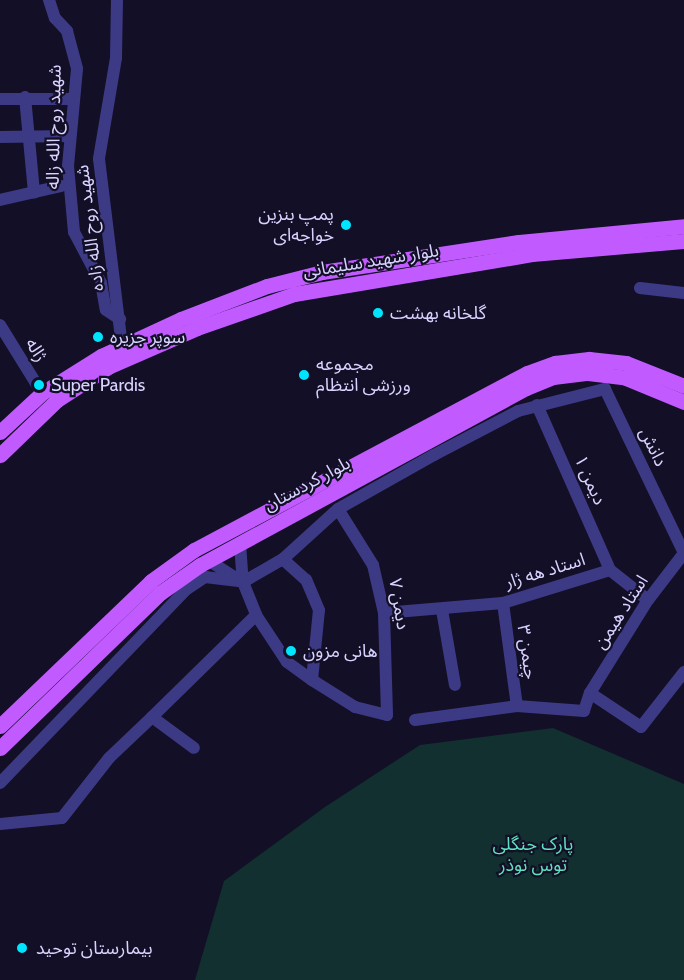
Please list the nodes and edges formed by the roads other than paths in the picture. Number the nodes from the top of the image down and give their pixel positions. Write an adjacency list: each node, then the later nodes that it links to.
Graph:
1 (49, 0): 5 (street, شهید روح الله زاله)
2 (117, 0): 17 (street, شهید روح الله زاده)
3 (25, 97): 4 (street); 5 (street); 7 (street)
4 (0, 99)
5 (74, 99): 6 (street, شهید روح الله زاله)
6 (70, 135): 7 (street); 17 (street, شهید روح الله زاله)
7 (28, 136): 8 (street); 10 (street)
8 (0, 137)
9 (61, 186): 10 (street)
10 (28, 195): 11 (street)
11 (0, 201)
12 (684, 226): 14 (main road, بلوار شهید سلیمانی)
13 (684, 240): 14 (main road, بلوار شهید سلیمانی)
14 (466, 257): 19 (main road, بلوار شهید سلیمانی); 25 (main road, بلوار شهید سلیمانی)
15 (640, 288): 16 (street)
16 (684, 293)
17 (120, 319): 19 (street, شهید روح الله زاده)
18 (0, 325): 21 (street, ژاله)
19 (123, 345): 21 (main road, بلوار شهید سلیمانی)
20 (684, 386): 46 (main road, بلوار کردستان)
21 (42, 393): 24 (main road, بلوار شهید سلیمانی)
22 (684, 402): 27 (main road, بلوار کردستان)
23 (537, 405): 26 (street); 28 (street, دانش); 32 (street, دیمن ۱)
24 (0, 432)
25 (0, 455)
26 (338, 509): 29 (street); 37 (street, دیمن ۷)
27 (240, 543): 30 (main road, بلوار کردستان); 33 (street)
28 (684, 553): 31 (street, استاد هیمن)
29 (284, 559): 33 (street); 40 (street)
30 (208, 560): 33 (street); 47 (main road, بلوار کردستان)
31 (680, 566): 34 (street, استاد هیمن)
32 (610, 570): 34 (street, استاد هه ژار); 35 (street, استاد هه ژار)
33 (243, 582): 38 (street); 49 (street)
34 (648, 600): 42 (street, استاد هیمن)
35 (503, 603): 36 (street, استاد هه ژار); 43 (street, چیمن ۳)
36 (442, 610): 37 (street, استاد هه ژار); 41 (street)
37 (384, 612): 40 (street, دیمن ۷)
38 (255, 615): 40 (street); 44 (street)
39 (684, 672): 42 (street)
40 (312, 680)
41 (455, 685)
42 (590, 693): 43 (street, استاد هیمن)
43 (517, 706): 45 (street)
44 (152, 717): 48 (street); 50 (street)
45 (415, 720)
46 (0, 726)
47 (0, 747)
48 (194, 748)
49 (0, 783)
50 (0, 824)

